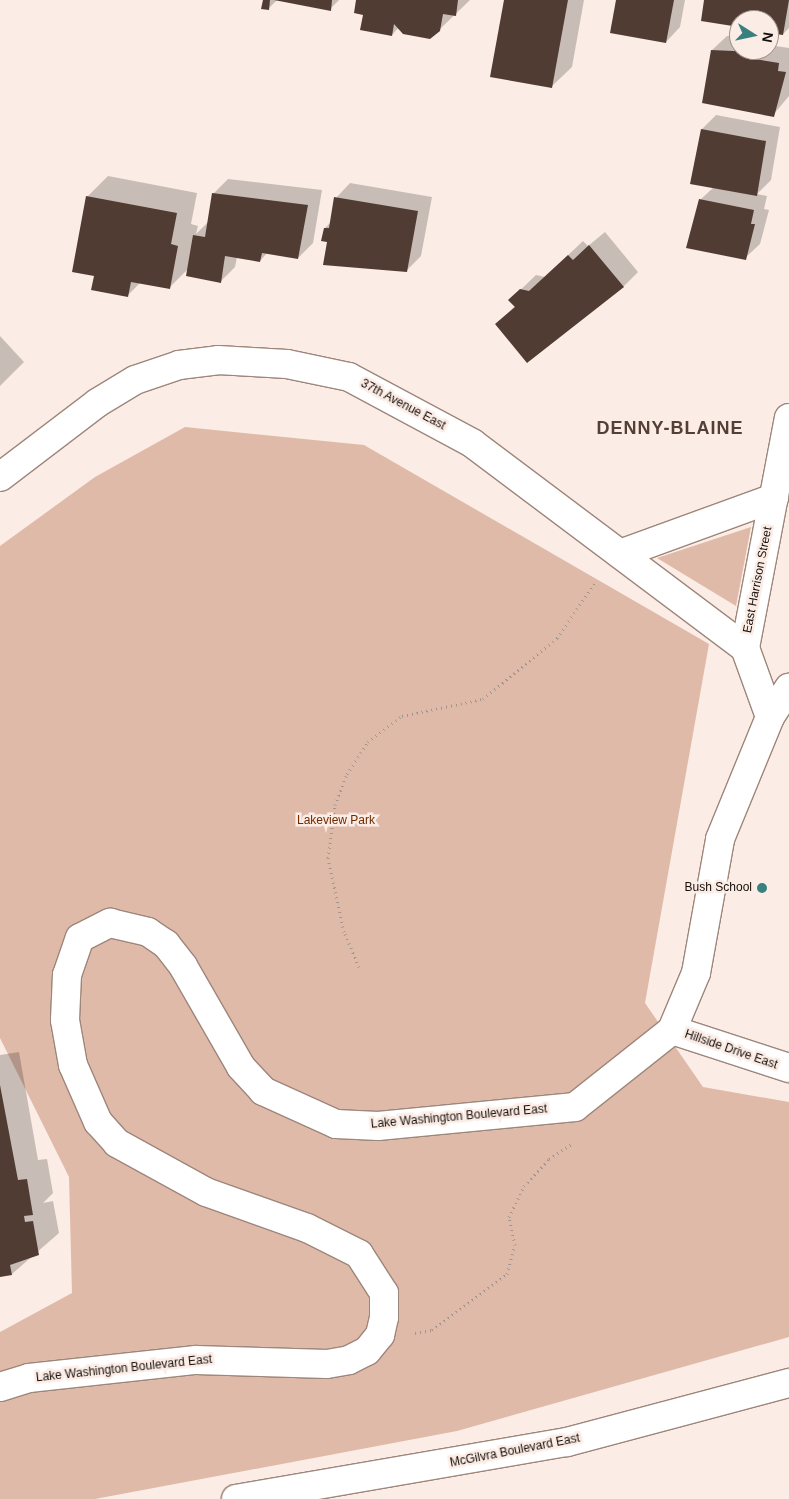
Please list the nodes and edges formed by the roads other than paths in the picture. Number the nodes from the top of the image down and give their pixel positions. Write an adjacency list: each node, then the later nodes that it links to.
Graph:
1 (788, 434): 3 (main road, East Harrison Street)
2 (0, 477): 4 (main road, 37th Avenue East)
3 (774, 498): 4 (main road); 5 (main road, East Harrison Street)
4 (620, 554): 5 (main road, 37th Avenue East)
5 (745, 648): 7 (main road, East Harrison Street)
6 (789, 688): 7 (main road, Lake Washington Boulevard East)
7 (770, 717): 8 (main road, Lake Washington Boulevard East)
8 (672, 1030): 9 (main road, Hillside Drive East); 11 (main road, Lake Washington Boulevard East)
9 (789, 1068)
10 (789, 1383): 12 (main road, McGilvra Boulevard East)
11 (0, 1387)
12 (236, 1499)

